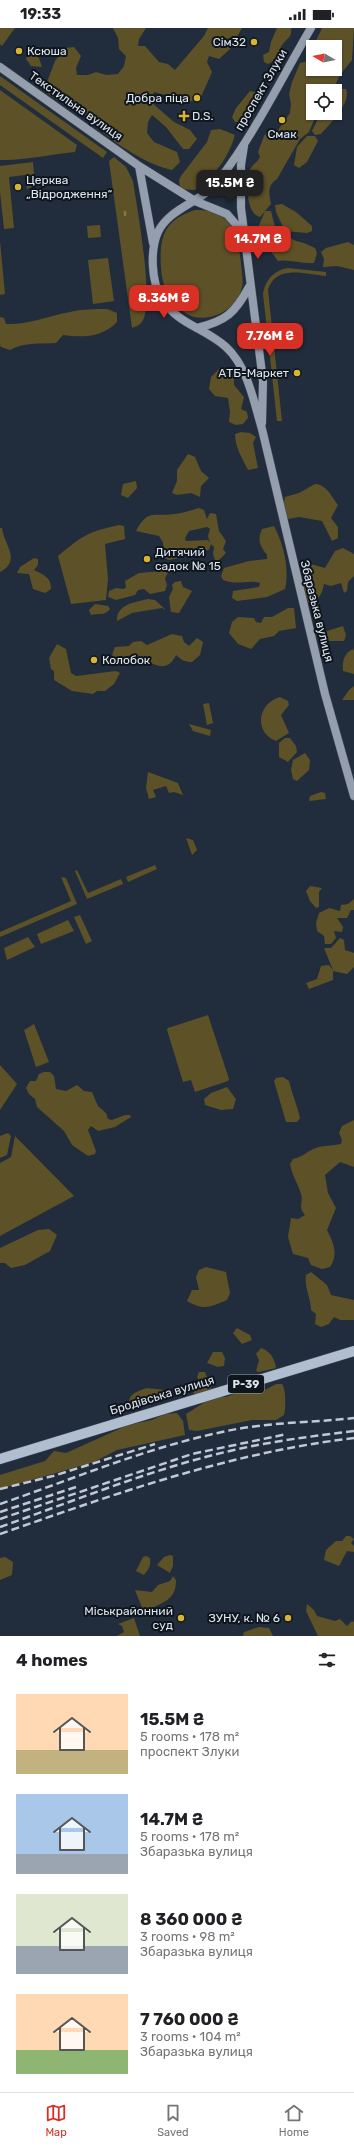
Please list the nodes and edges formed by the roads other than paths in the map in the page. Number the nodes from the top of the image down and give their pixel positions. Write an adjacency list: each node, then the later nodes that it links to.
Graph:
1 (311, 28): 3 (main road, проспект Злуки)
2 (0, 67): 4 (main road, Текстильна вулиця)
3 (244, 143): 5 (main road, проспект Злуки); 6 (main road, проспект Злуки)
4 (139, 166): 5 (main road, Текстильна вулиця); 7 (main road)
5 (195, 201): 6 (main road); 7 (main road)
6 (245, 235): 8 (main road)
7 (153, 243): 9 (main road)
8 (250, 286): 9 (main road); 10 (main road, Збаразька вулиця)
9 (197, 328): 10 (main road, Збаразька вулиця)
10 (262, 429): 11 (main road, Збаразька вулиця)
11 (354, 796)
12 (354, 1351): 13 (main road, Бродівська вулиця / Р-39)
13 (0, 1459)

